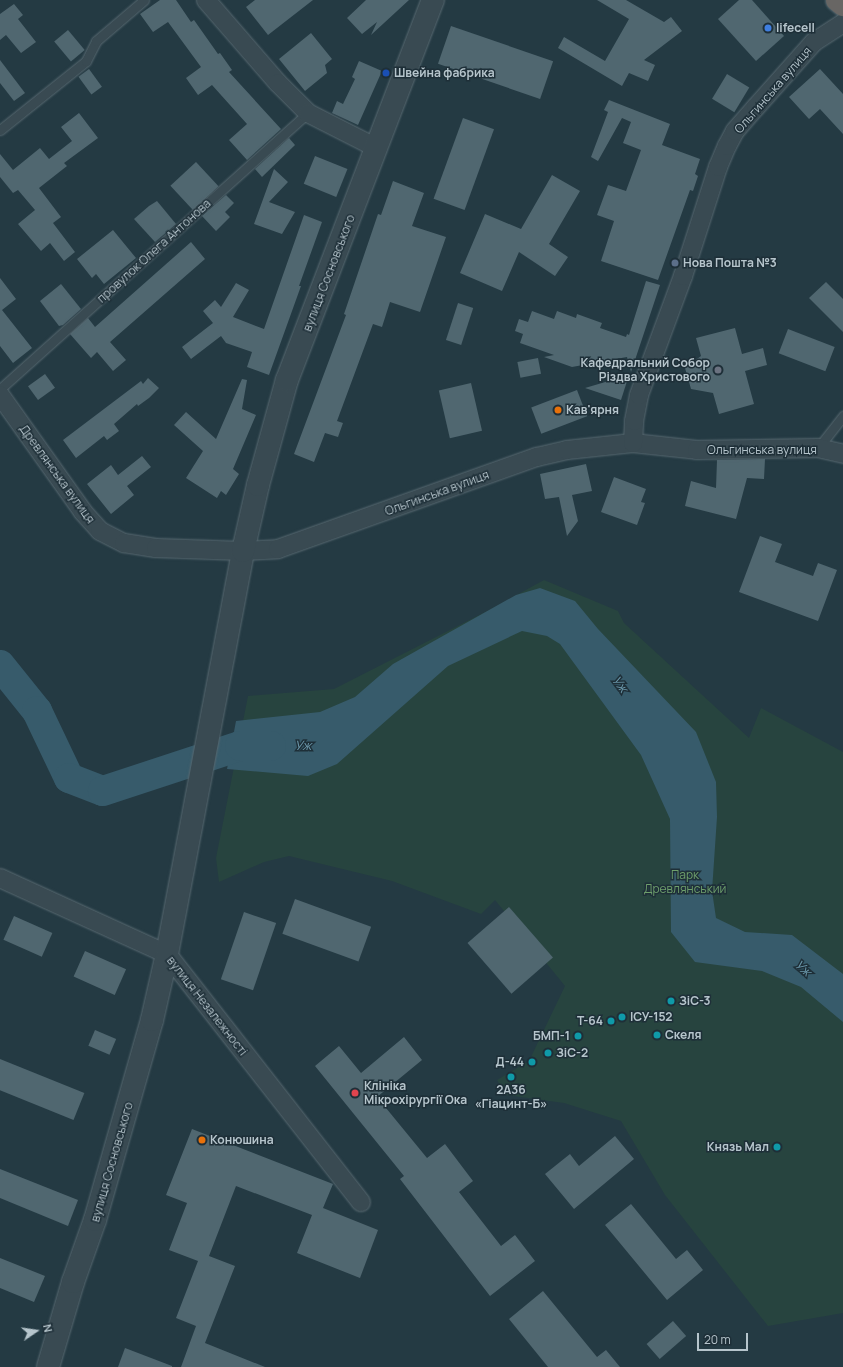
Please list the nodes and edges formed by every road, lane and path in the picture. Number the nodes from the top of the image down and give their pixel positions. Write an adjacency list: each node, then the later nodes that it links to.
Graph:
1 (144, 0): 8 (lane)
2 (206, 0): 7 (street)
3 (433, 0): 9 (street, вулиця Сосновського)
4 (838, 0): 5 (highway)
5 (843, 5)
6 (843, 24): 13 (street, Ольгинська вулиця)
7 (308, 113): 9 (street); 10 (lane, провулок Олега Антонова)
8 (0, 130)
9 (378, 148): 16 (street, вулиця Сосновського)
10 (0, 389)
11 (0, 395): 16 (street, Древлянська вулиця)
12 (843, 416): 14 (lane)
13 (633, 443): 14 (street, Ольгинська вулиця); 16 (street, Ольгинська вулиця)
14 (818, 448): 15 (street, Ольгинська вулиця)
15 (843, 454)
16 (243, 551): 18 (street, вулиця Сосновського)
17 (0, 878): 18 (street, вулиця Незалежності)
18 (167, 954): 19 (street, вулиця Незалежності); 20 (street, вулиця Сосновського)
19 (361, 1202)
20 (48, 1367)

